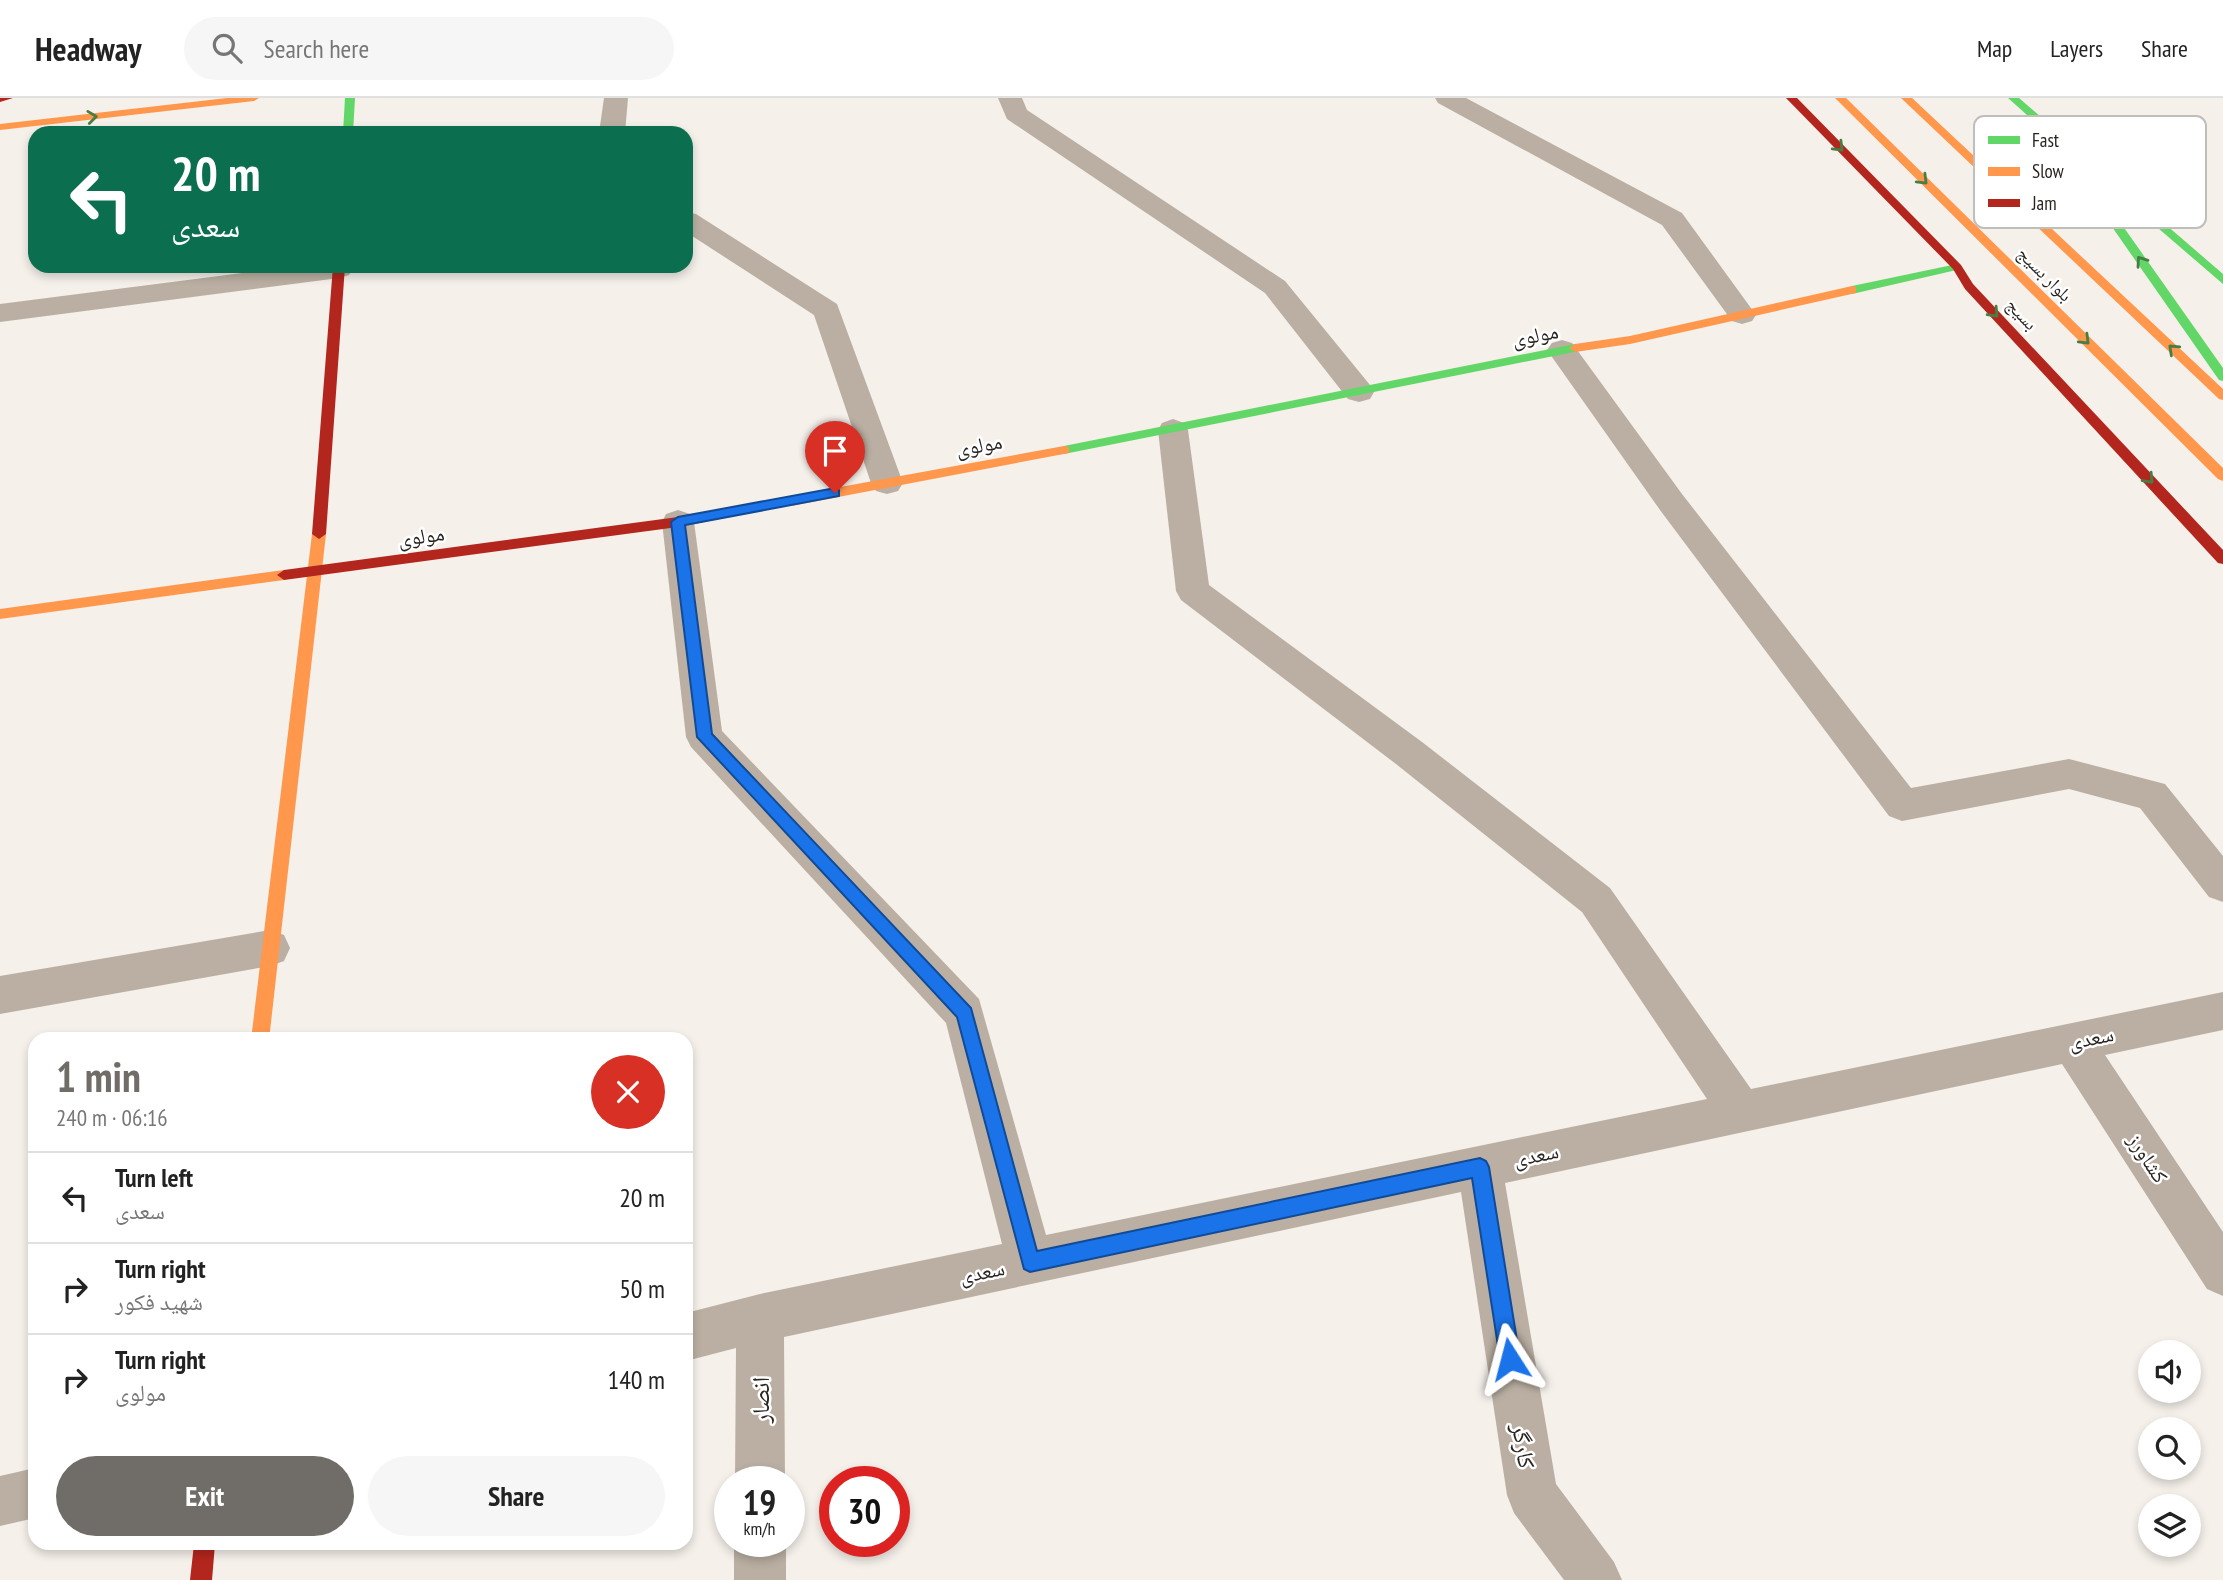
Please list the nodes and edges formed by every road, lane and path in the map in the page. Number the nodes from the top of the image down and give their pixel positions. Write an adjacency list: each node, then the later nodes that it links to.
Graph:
1 (8, 98): 11 (street)
2 (254, 98): 15 (street, one-way to 2)
3 (350, 98): 13 (street)
4 (616, 98): 14 (street)
5 (1010, 98): 29 (street)
6 (1447, 98): 26 (street)
7 (1791, 98): 21 (street, بسیج, one-way to 21)
8 (1840, 98): 32 (street, بلوار بسیج, one-way to 32)
9 (1906, 98): 16 (street, بلوار بسیج, one-way to 9)
10 (2012, 98): 12 (street)
11 (0, 99)
12 (2033, 116)
13 (348, 126)
14 (613, 126)
15 (0, 127)
16 (1974, 162)
17 (693, 224): 33 (street)
18 (2044, 228): 30 (street, بلوار بسیج, one-way to 18)
19 (2118, 228): 28 (street, one-way to 19)
20 (2165, 228): 24 (street)
21 (1957, 267): 26 (street, مولوی); 35 (street, بسیج, one-way to 35)
22 (295, 273): 25 (street)
23 (339, 273): 36 (street)
24 (2220, 275)
25 (0, 313)
26 (1742, 315): 27 (street, مولوی)
27 (1562, 350): 29 (street, مولوی); 38 (street)
28 (2223, 377)
29 (1359, 392): 31 (street, مولوی)
30 (2223, 396)
31 (1173, 430): 33 (street, مولوی); 44 (street)
32 (2223, 477)
33 (887, 483): 34 (street, مولوی)
34 (678, 522): 36 (street, مولوی); 46 (street)
35 (2223, 559)
36 (316, 572): 37 (street, مولوی); 39 (street)
37 (0, 614)
38 (2223, 885)
39 (270, 948): 40 (street); 42 (street)
40 (0, 995)
41 (2223, 1011): 43 (street, سعدی)
42 (261, 1032)
43 (2072, 1042): 44 (street, سعدی); 47 (street, کشاورز)
44 (1741, 1112): 45 (street, سعدی)
45 (1480, 1167): 46 (street, سعدی); 57 (street, کارگر)
46 (1030, 1262): 48 (street, سعدی)
47 (2223, 1273)
48 (760, 1318): 49 (street, سعدی); 50 (street, انصار)
49 (693, 1335)
50 (760, 1466)
51 (28, 1495): 52 (street)
52 (0, 1501)
53 (204, 1550): 55 (street)
54 (760, 1557): 56 (street)
55 (201, 1580)
56 (760, 1580)
57 (1596, 1580)

